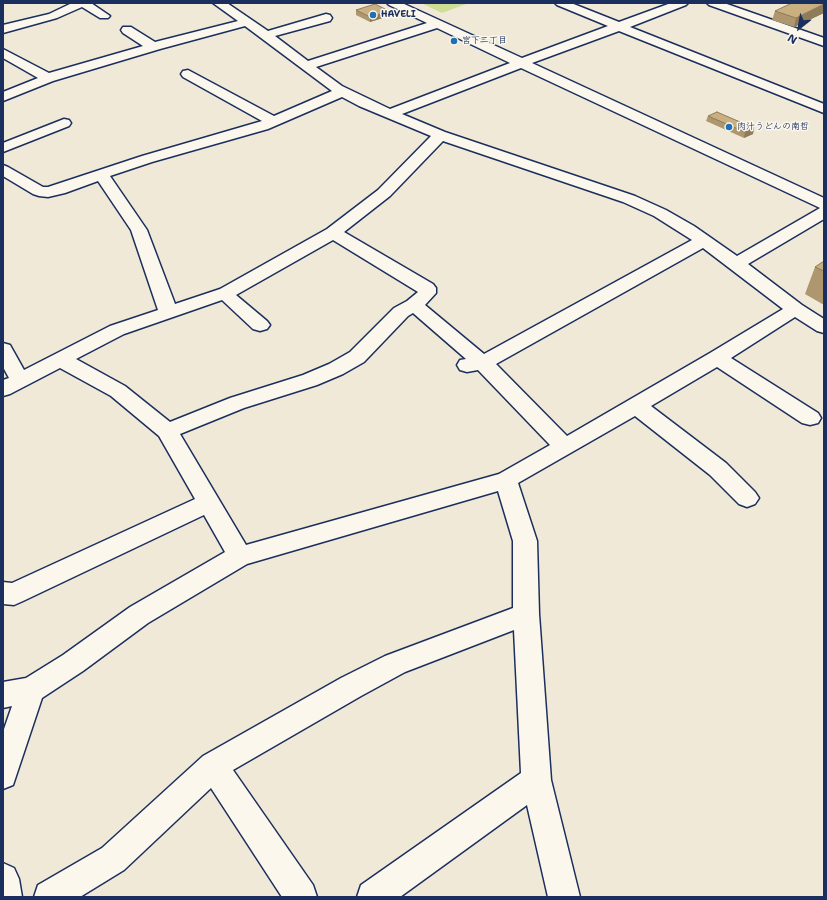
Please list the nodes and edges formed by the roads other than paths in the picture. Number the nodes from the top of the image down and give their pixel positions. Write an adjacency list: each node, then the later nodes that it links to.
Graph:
1 (83, 3): 7 (street); 12 (street)
2 (219, 3): 9 (street)
3 (393, 3): 10 (street)
4 (561, 3): 11 (street)
5 (682, 3): 11 (street)
6 (713, 3): 15 (street)
7 (104, 16)
8 (326, 18): 14 (street)
9 (248, 22): 14 (street); 16 (street)
10 (438, 24): 18 (street); 19 (street)
11 (619, 26): 18 (street); 24 (street)
12 (3, 29)
13 (126, 30): 16 (street)
14 (266, 35): 19 (street)
15 (824, 42)
16 (154, 47): 21 (street)
17 (3, 53): 21 (street)
18 (521, 63): 25 (street); 32 (street)
19 (308, 65): 22 (street)
20 (188, 74): 26 (street)
21 (48, 78): 23 (street)
22 (342, 92): 25 (street); 26 (street)
23 (3, 97)
24 (824, 109)
25 (390, 114): 28 (street)
26 (274, 121): 31 (street)
27 (64, 123): 29 (street)
28 (440, 135): 34 (street); 35 (street)
29 (3, 148)
30 (3, 170): 31 (street)
31 (101, 174): 40 (street)
32 (824, 204)
33 (824, 212): 36 (street)
34 (333, 233): 37 (street); 38 (street)
35 (703, 241): 36 (street); 46 (street)
36 (736, 264): 39 (street)
37 (226, 293): 40 (street); 41 (street)
38 (414, 305): 46 (street); 51 (street)
39 (795, 309): 42 (street); 44 (street)
40 (168, 312): 45 (street)
41 (260, 324)
42 (824, 327)
43 (3, 348): 47 (street)
44 (717, 358): 49 (street); 50 (street)
45 (60, 359): 47 (street); 51 (street)
46 (475, 364): 52 (street)
47 (20, 380): 48 (street)
48 (3, 389)
49 (635, 405): 52 (street); 54 (street)
50 (810, 418)
51 (167, 431): 55 (street)
52 (565, 447): 53 (street)
53 (506, 480): 56 (street); 58 (street)
54 (747, 498)
55 (208, 503): 56 (street); 57 (street)
56 (240, 556): 59 (street)
57 (3, 593)
58 (526, 614): 61 (street); 63 (street)
59 (30, 690): 60 (street); 62 (street)
60 (3, 695)
61 (214, 766): 66 (street); 67 (street)
62 (3, 775)
63 (536, 780): 68 (street); 69 (street)
64 (3, 879): 65 (street)
65 (6, 897)
66 (50, 897)
67 (301, 897)
68 (373, 897)
69 (564, 897)

